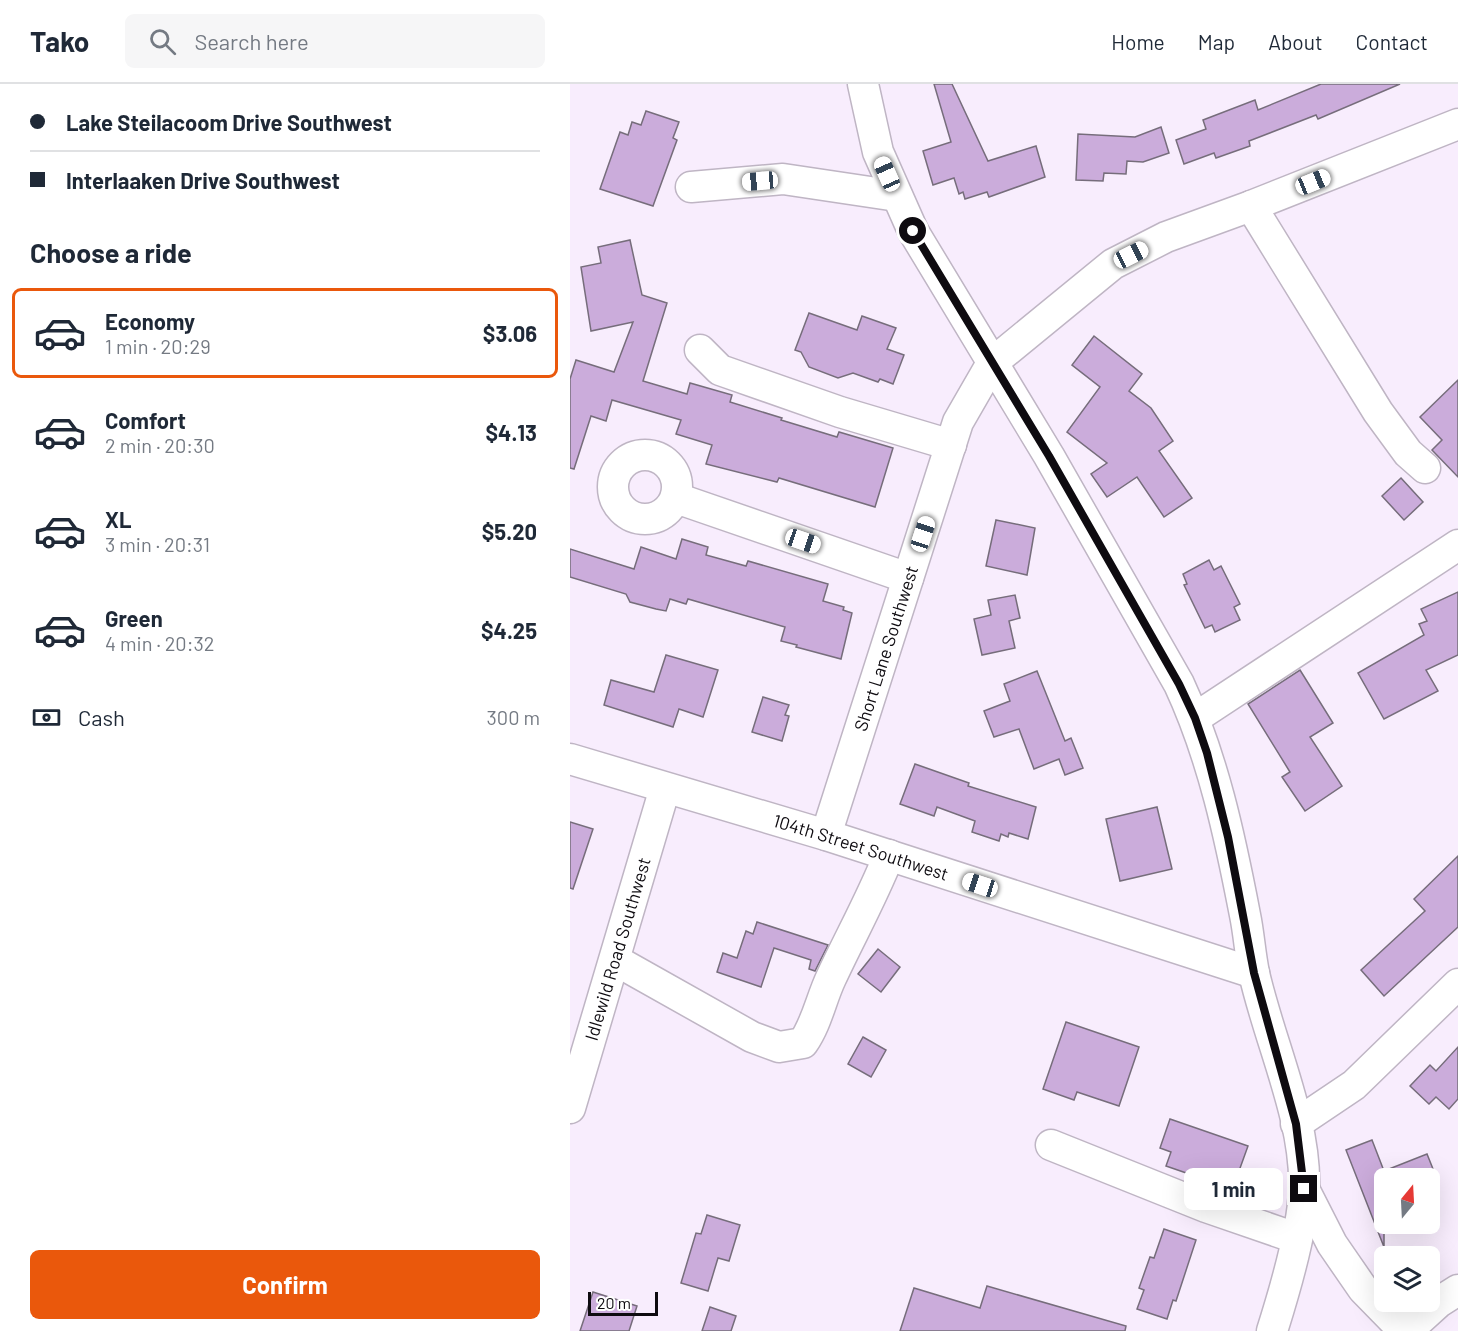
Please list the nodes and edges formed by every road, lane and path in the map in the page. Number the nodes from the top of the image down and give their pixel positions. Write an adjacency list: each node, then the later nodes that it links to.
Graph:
1 (863, 84): 4 (street)
2 (1458, 124): 5 (street, Short Lane Southwest)
3 (691, 187): 4 (street)
4 (897, 196): 7 (street)
5 (1251, 206): 7 (street, Short Lane Southwest); 9 (street)
6 (700, 350): 8 (street)
7 (992, 363): 8 (street, Short Lane Southwest); 13 (street)
8 (951, 445): 12 (street, Short Lane Southwest)
9 (1425, 468)
10 (676, 498): 12 (street)
11 (1458, 545): 13 (street)
12 (908, 578): 16 (street, Short Lane Southwest)
13 (1195, 718): 19 (street)
14 (570, 759): 15 (street, 104th Street Southwest)
15 (665, 788): 16 (street, 104th Street Southwest); 18 (street, Idlewild Road Southwest)
16 (826, 835): 17 (street, 104th Street Southwest)
17 (889, 855): 18 (street); 19 (street, 104th Street Southwest)
18 (615, 960): 21 (street, Idlewild Road Southwest)
19 (1254, 973): 23 (street)
20 (1458, 984): 23 (street)
21 (578, 1057): 22 (street, Idlewild Road Southwest)
22 (570, 1108)
23 (1296, 1124): 25 (street)
24 (1051, 1146): 26 (street)
25 (1304, 1189): 26 (street); 29 (street)
26 (1296, 1238): 28 (street)
27 (1458, 1290): 29 (street)
28 (1272, 1331)
29 (1405, 1331)

